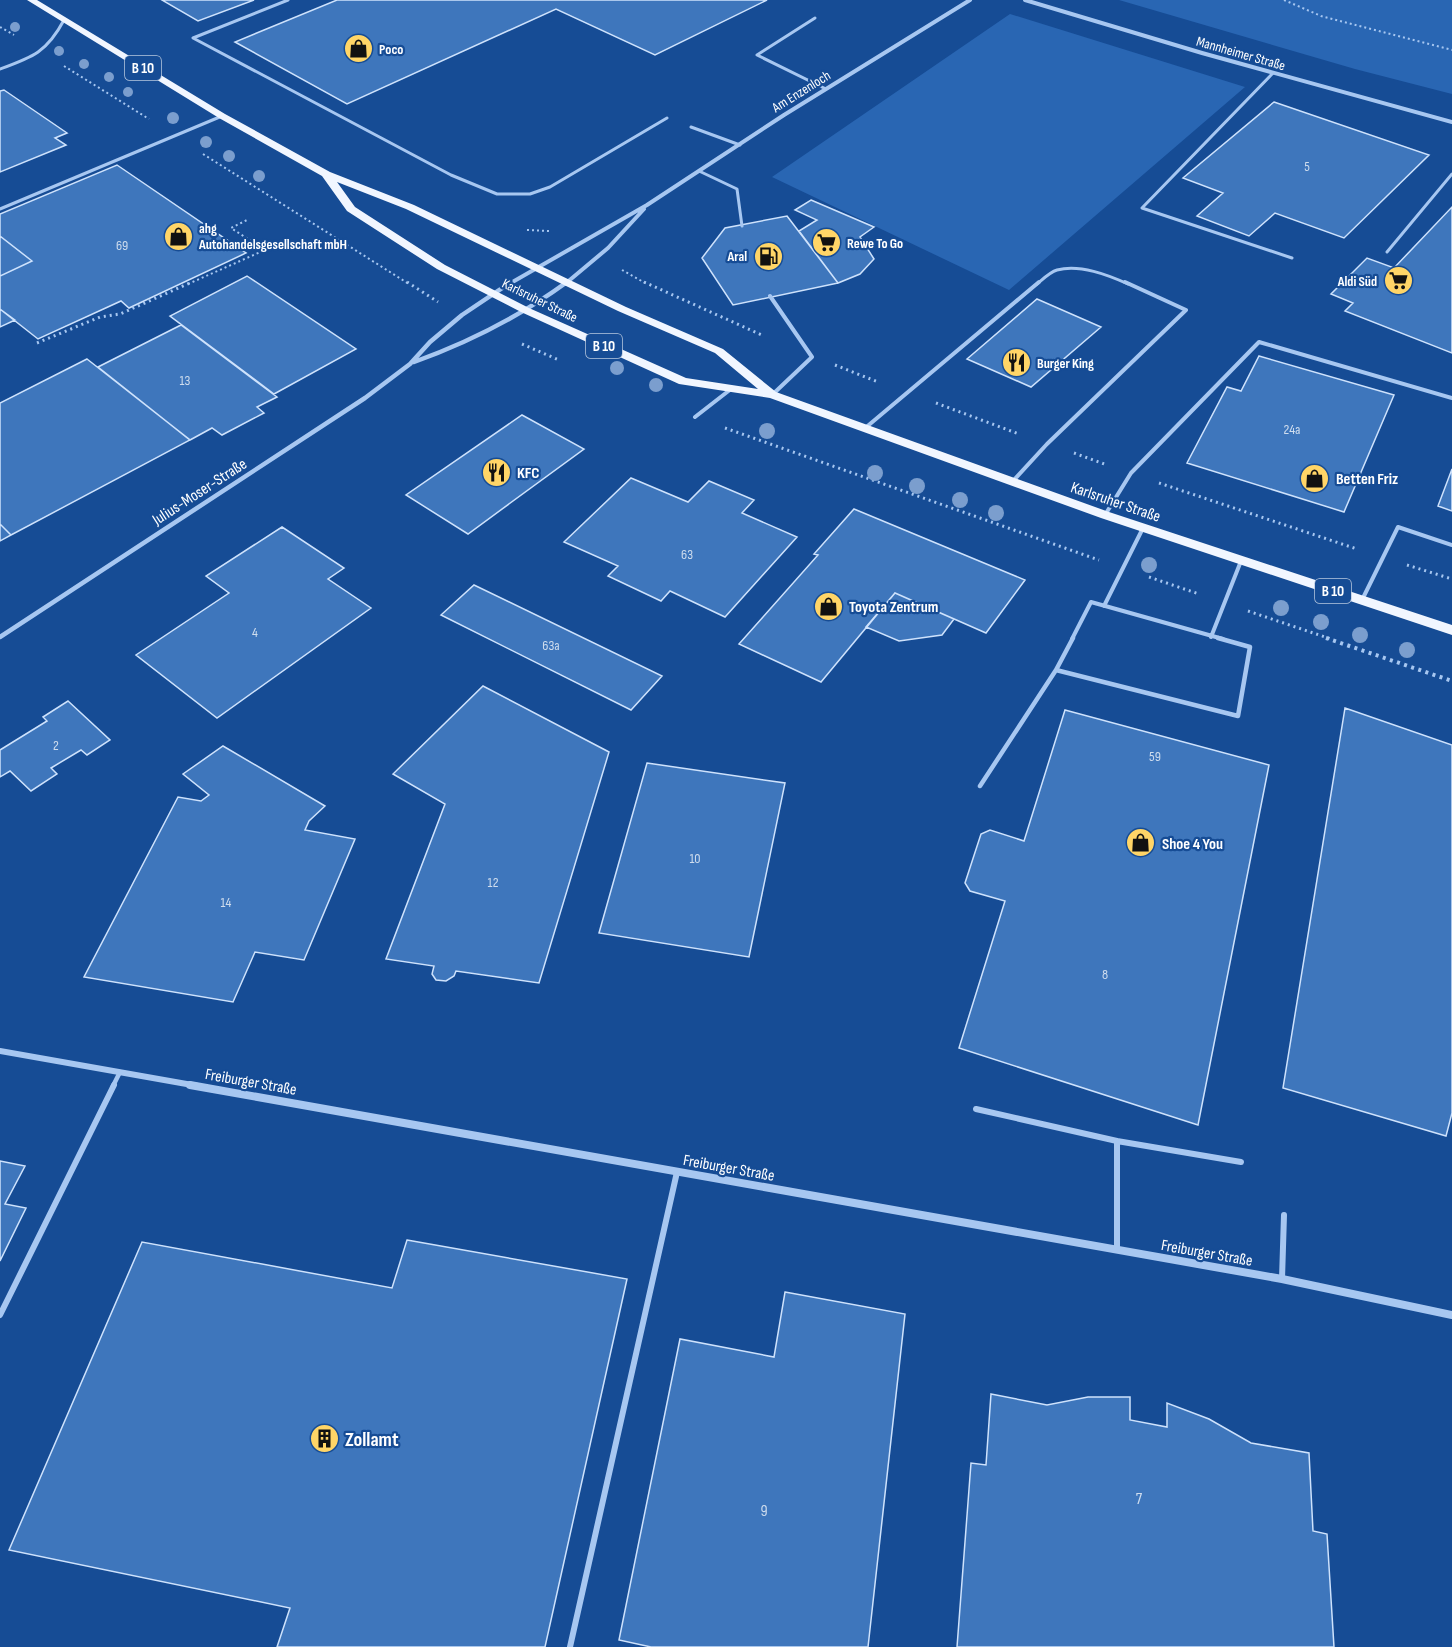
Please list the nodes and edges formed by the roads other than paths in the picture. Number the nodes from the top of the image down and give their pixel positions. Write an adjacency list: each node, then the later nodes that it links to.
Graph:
1 (31, 0): 6 (main road, Karlsruher Straße / B 10)
2 (288, 0): 11 (lane)
3 (970, 0): 9 (street, Am Enzenloch)
4 (1025, 0): 8 (street, Mannheimer Straße)
5 (815, 18): 9 (lane)
6 (64, 20): 7 (lane); 10 (main road, Karlsruher Straße / B 10)
7 (0, 69)
8 (1274, 73): 12 (street, Mannheimer Straße); 22 (lane)
9 (826, 89): 14 (street, Am Enzenloch)
10 (222, 116): 16 (main road, Karlsruher Straße / B 10); 19 (lane)
11 (667, 118)
12 (1452, 122)
13 (691, 128): 14 (lane)
14 (740, 145): 15 (street, Am Enzenloch)
15 (699, 171): 18 (street, Am Enzenloch); 20 (lane)
16 (326, 174): 23 (main road, Karlsruher Straße / B 10); 25 (main road, Karlsruher Straße / B 10)
17 (1452, 174): 21 (lane)
18 (647, 205): 23 (street, Am Enzenloch); 24 (street, Am Enzenloch)
19 (0, 209)
20 (742, 226)
21 (1388, 252)
22 (1292, 258)
23 (535, 267): 24 (main road, Karlsruher Straße / B 10); 25 (street, Julius-Moser-Straße)
24 (566, 283): 27 (street, Am Enzenloch); 30 (main road, Karlsruher Straße / B 10)
25 (493, 294): 27 (main road, Karlsruher Straße / B 10); 28 (street, Julius-Moser-Straße)
26 (770, 296): 30 (lane)
27 (525, 310): 28 (street, Julius-Moser-Straße); 29 (main road, Karlsruher Straße / B 10)
28 (410, 364): 42 (street, Julius-Moser-Straße)
29 (731, 388): 30 (main road, Karlsruher Straße / B 10); 32 (lane)
30 (772, 395): 33 (main road, Karlsruher Straße / B 10)
31 (1452, 398): 35 (lane)
32 (695, 417)
33 (864, 429): 34 (main road, Karlsruher Straße / B 10); 34 (lane)
34 (1011, 482): 35 (main road, Karlsruher Straße / B 10)
35 (1105, 515): 36 (main road, Karlsruher Straße / B 10)
36 (1143, 528): 38 (main road, Karlsruher Straße / B 10); 40 (lane)
37 (1452, 545): 39 (lane)
38 (1241, 560): 39 (main road, Karlsruher Straße / B 10); 43 (lane)
39 (1362, 600): 41 (main road, Karlsruher Straße / B 10)
40 (1104, 606): 43 (lane); 44 (lane)
41 (1452, 630)
42 (0, 637)
43 (1211, 637): 44 (lane)
44 (1056, 670): 45 (lane)
45 (980, 786)
46 (0, 1051): 47 (street, Freiburger Straße)
47 (120, 1072): 51 (street, Freiburger Straße); 56 (lane)
48 (976, 1109): 49 (lane)
49 (1117, 1141): 50 (lane); 53 (lane)
50 (1241, 1162)
51 (677, 1172): 53 (street, Freiburger Straße); 57 (lane)
52 (1284, 1215): 54 (lane)
53 (1117, 1249): 54 (street, Freiburger Straße)
54 (1282, 1278): 55 (street, Freiburger Straße)
55 (1452, 1314)
56 (0, 1315)
57 (570, 1647)

